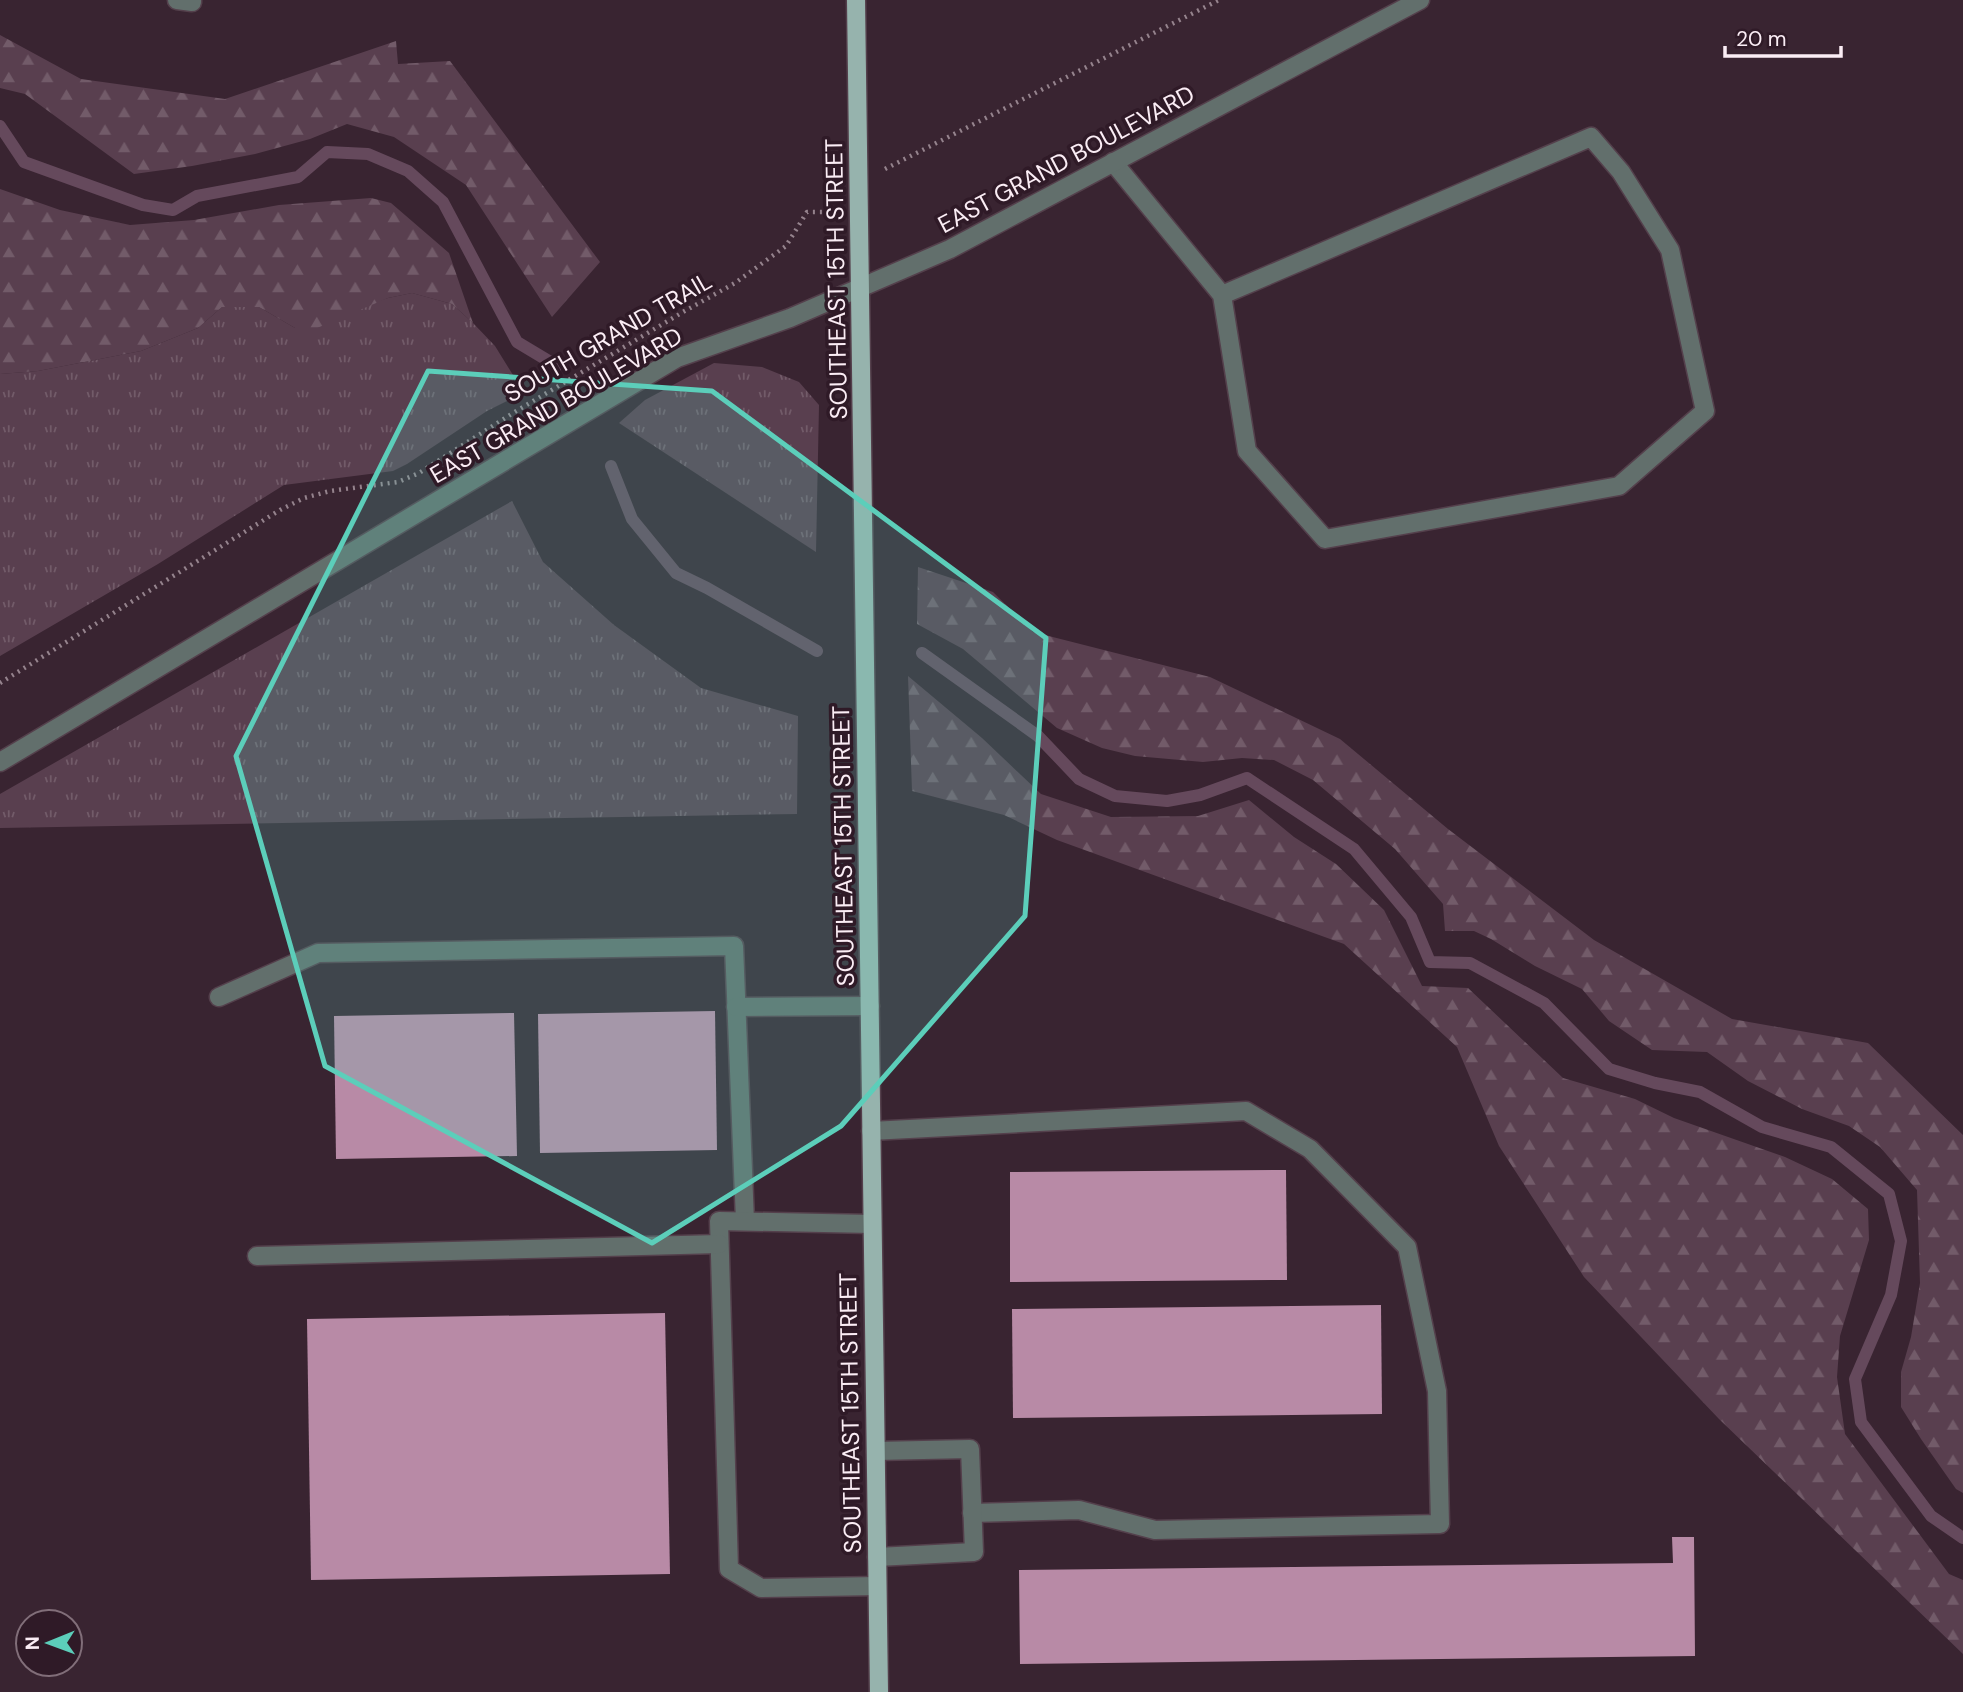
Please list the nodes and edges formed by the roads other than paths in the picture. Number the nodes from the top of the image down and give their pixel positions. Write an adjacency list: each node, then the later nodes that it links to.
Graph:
1 (177, 0): 2 (street)
2 (192, 0)
3 (856, 0): 6 (main road, SOUTHEAST 15TH STREET)
4 (1420, 0): 5 (street, EAST GRAND BOULEVARD)
5 (1113, 162): 6 (street, EAST GRAND BOULEVARD); 7 (street)
6 (860, 288): 8 (street, EAST GRAND BOULEVARD); 10 (main road, SOUTHEAST 15TH STREET)
7 (1222, 295): 7 (street)
8 (0, 762)
9 (219, 997): 11 (street)
10 (870, 1006): 11 (street); 12 (main road, SOUTHEAST 15TH STREET)
11 (736, 1007): 13 (street)
12 (871, 1131): 14 (main road, SOUTHEAST 15TH STREET); 18 (street)
13 (745, 1221): 14 (street); 15 (street)
14 (872, 1224): 17 (main road, SOUTHEAST 15TH STREET)
15 (719, 1244): 16 (street); 20 (street)
16 (257, 1256)
17 (876, 1451): 18 (street); 19 (main road, SOUTHEAST 15TH STREET)
18 (972, 1513): 19 (street)
19 (877, 1557): 20 (main road, SOUTHEAST 15TH STREET)
20 (877, 1586): 21 (main road, SOUTHEAST 15TH STREET)
21 (878, 1692)

